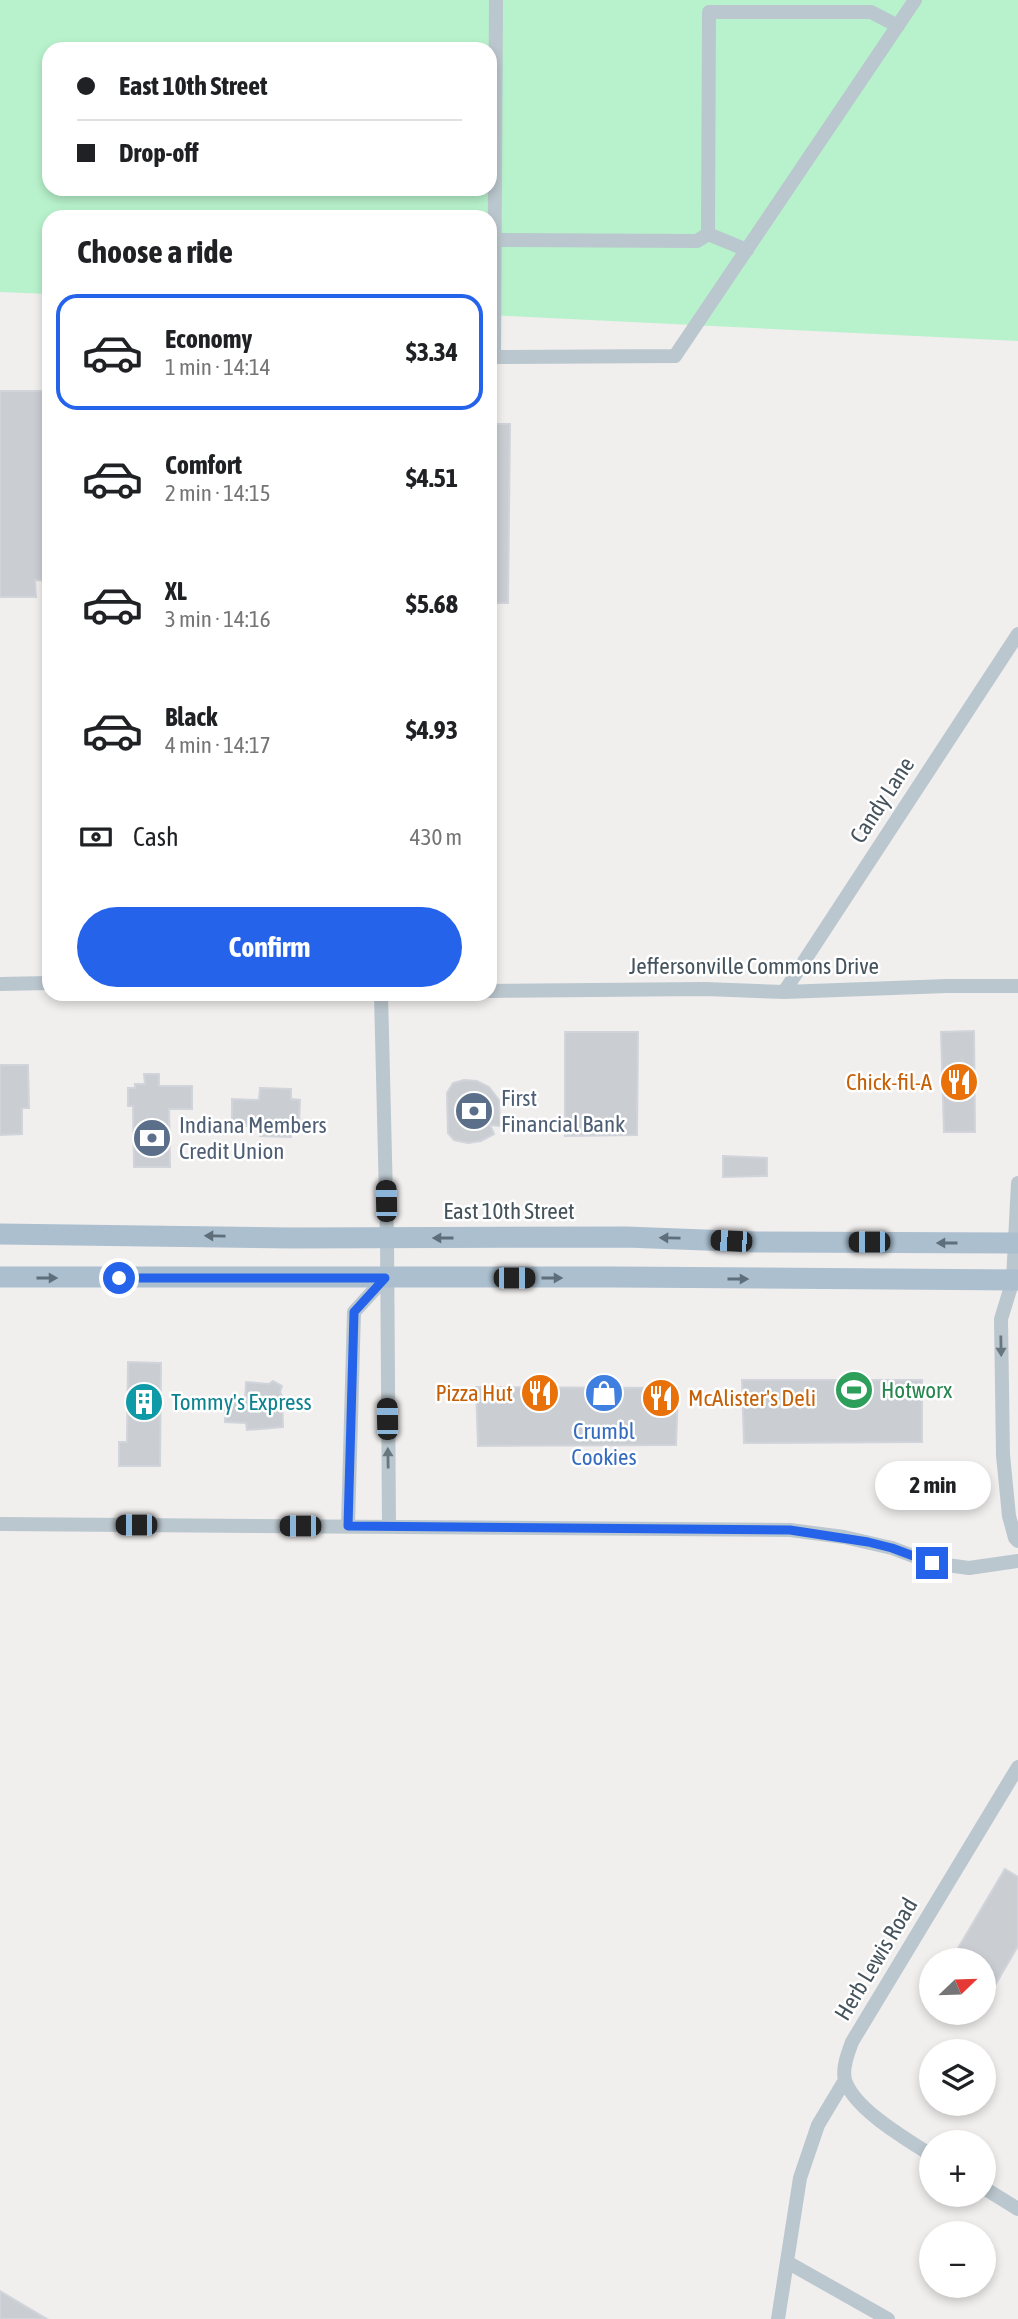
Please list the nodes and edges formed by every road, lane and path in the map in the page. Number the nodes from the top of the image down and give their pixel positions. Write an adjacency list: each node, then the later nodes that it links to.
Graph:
1 (496, 0): 5 (street)
2 (915, 0): 4 (street)
3 (709, 6): 4 (street); 6 (street)
4 (898, 26): 8 (street)
5 (496, 42)
6 (708, 234): 7 (street); 8 (street)
7 (497, 240)
8 (747, 250): 9 (street)
9 (497, 357)
10 (1018, 634): 15 (street, Candy Lane)
11 (42, 983): 12 (street)
12 (0, 984)
13 (1018, 986): 15 (street, Jeffersonville Commons Drive)
14 (497, 991): 15 (street, Jeffersonville Commons Drive)
15 (784, 992)
16 (381, 1001): 19 (street)
17 (1018, 1183): 20 (street)
18 (0, 1234): 19 (main road, East 10th Street, one-way to 18)
19 (387, 1238): 20 (main road, East 10th Street, one-way to 19); 22 (street)
20 (1016, 1243): 23 (street)
21 (0, 1277): 22 (main road, one-way to 22)
22 (385, 1278): 23 (main road, one-way to 23); 25 (street); 26 (street, one-way to 22)
23 (1016, 1282): 27 (street, one-way to 27)
24 (0, 1524): 25 (street)
25 (348, 1526): 26 (street)
26 (389, 1527): 28 (street)
27 (1018, 1541)
28 (1018, 1561)
29 (1018, 1767): 30 (street, Herb Lewis Road)
30 (845, 2080): 31 (street); 34 (street)
31 (919, 2147)
32 (996, 2196): 33 (street)
33 (1018, 2210)
34 (788, 2262): 35 (street); 36 (street)
35 (778, 2319)
36 (888, 2319)

